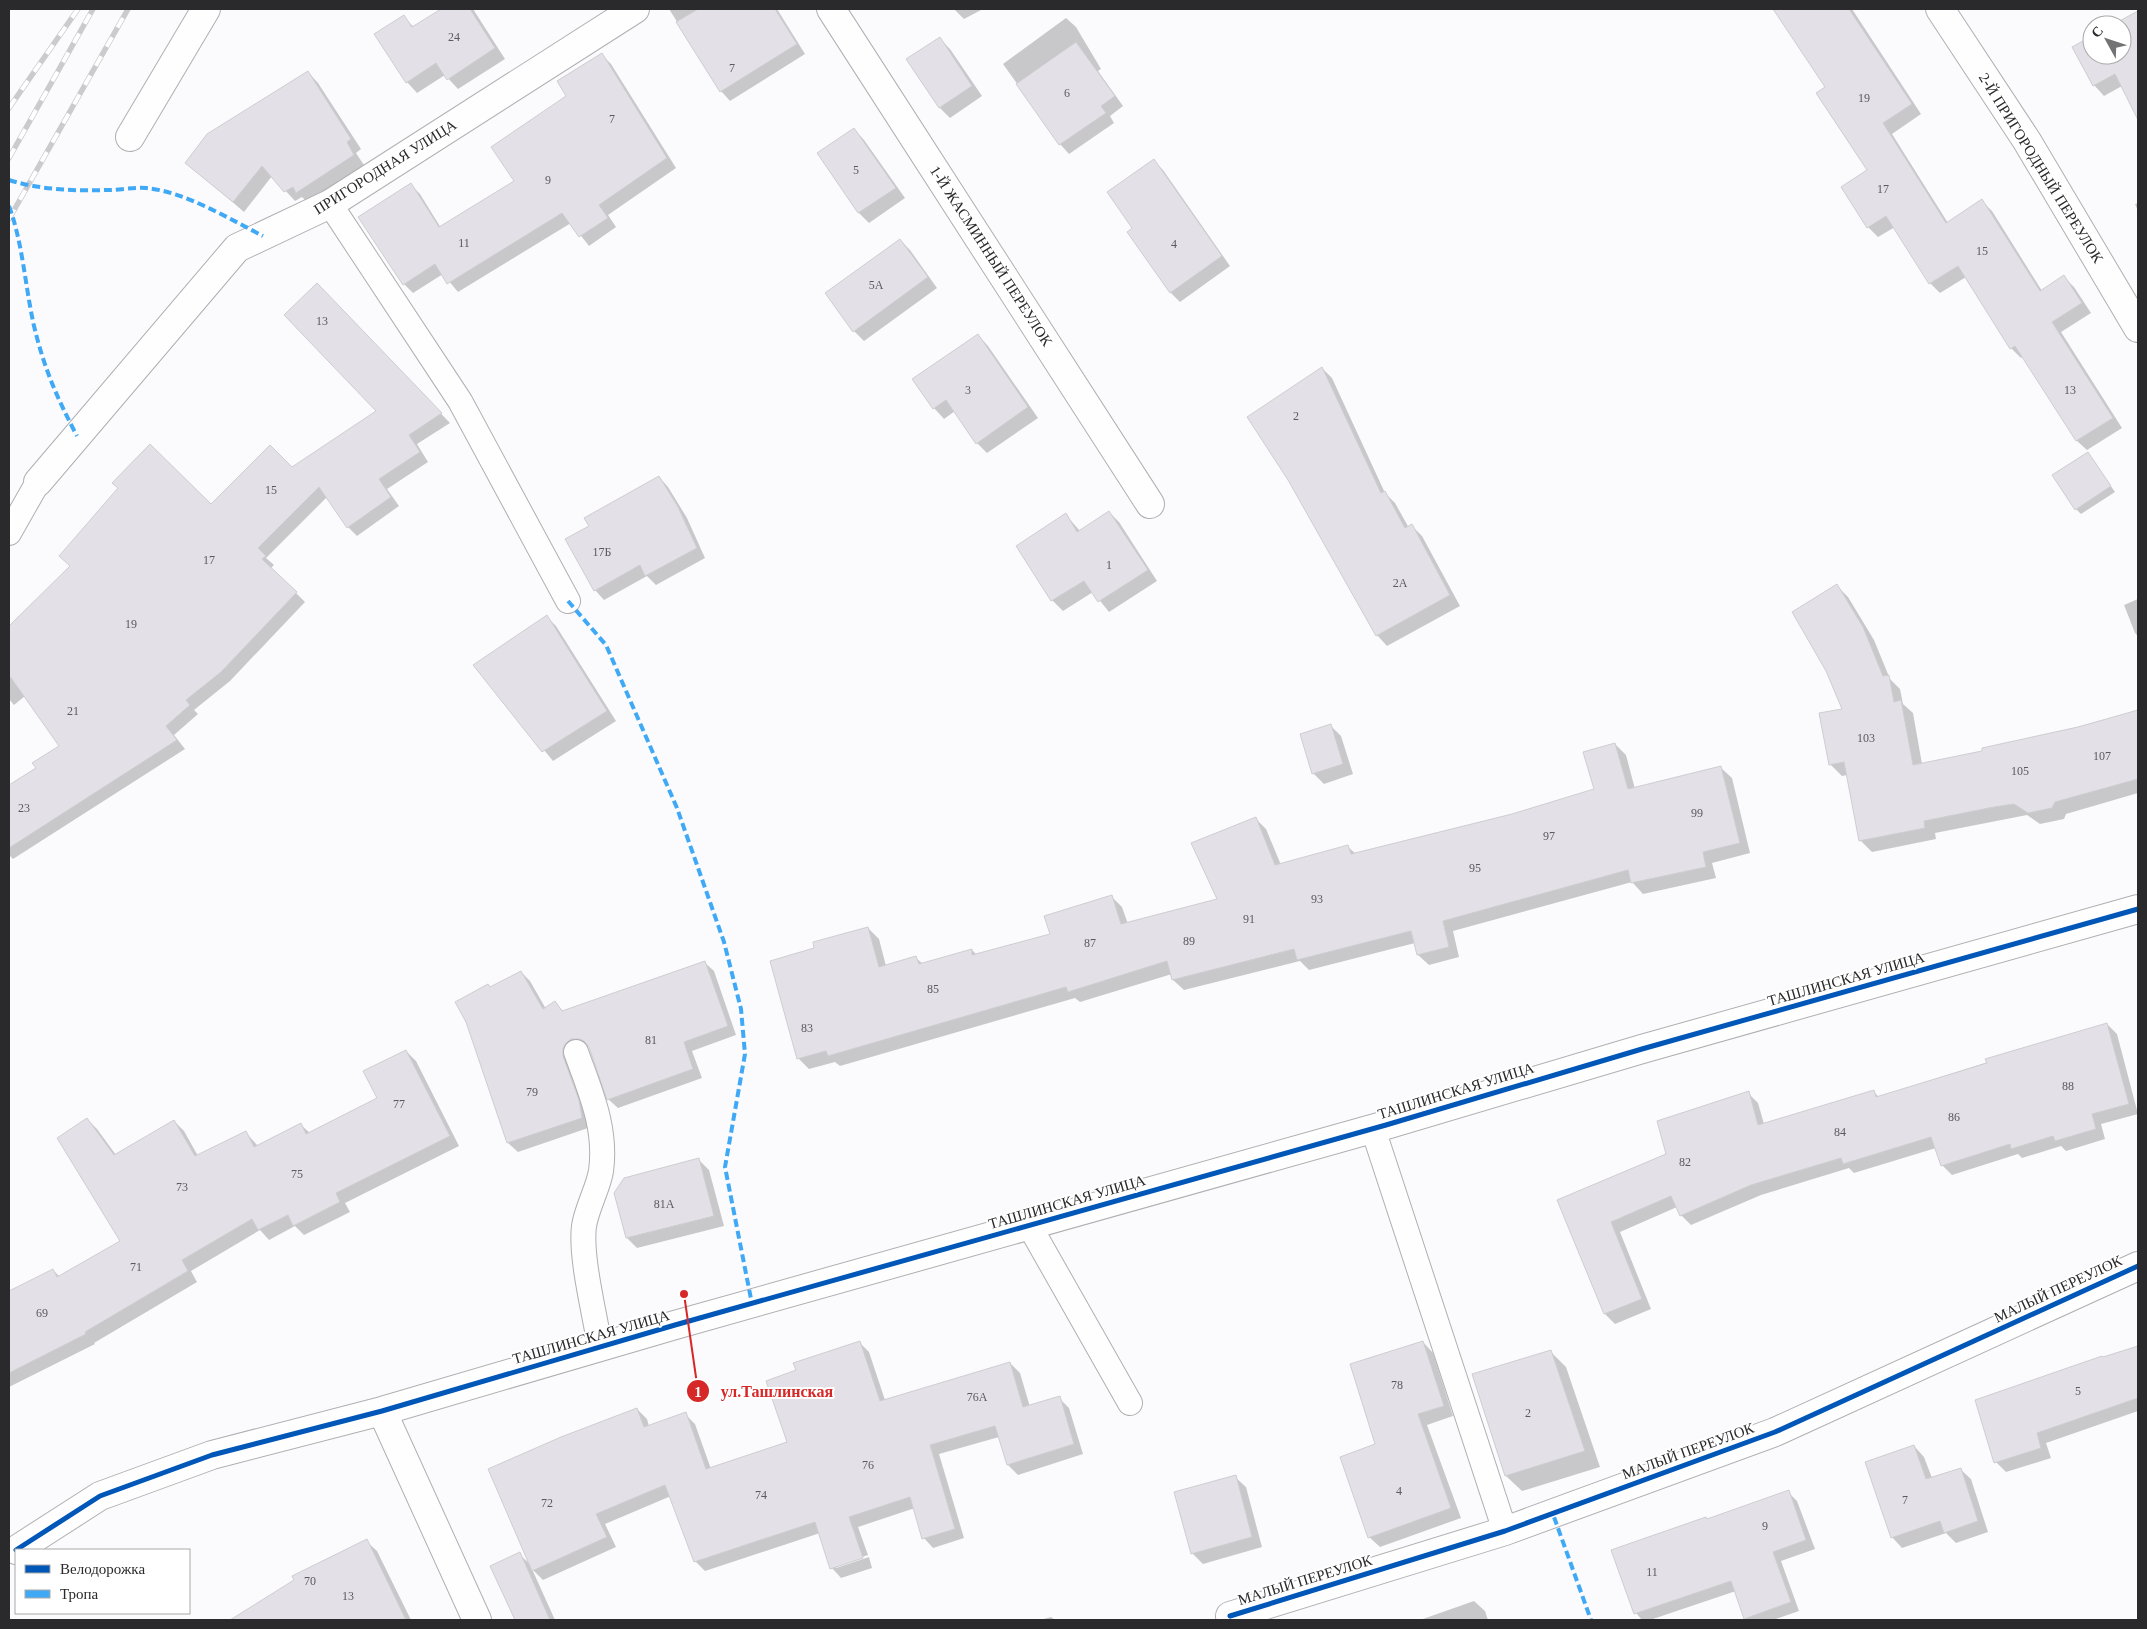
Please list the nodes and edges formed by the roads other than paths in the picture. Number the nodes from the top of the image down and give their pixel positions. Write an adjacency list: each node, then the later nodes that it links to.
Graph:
1 (206, 9): 5 (street)
2 (635, 9): 6 (street, ПРИГОРОДНАЯ УЛИЦА)
3 (832, 9): 9 (street, 1-Й ЖАСМИННЫЙ ПЕРЕУЛОК)
4 (1940, 9): 7 (street, 2-Й ПРИГОРОДНЫЙ ПЕРЕУЛОК)
5 (130, 137)
6 (330, 204): 8 (street, ПРИГОРОДНАЯ УЛИЦА); 11 (lane)
7 (2138, 328)
8 (38, 482): 10 (lane)
9 (1150, 504)
10 (9, 533)
11 (568, 601)
12 (2138, 909): 14 (street, ТАШЛИНСКАЯ УЛИЦА)
13 (576, 1052): 17 (lane)
14 (1374, 1128): 15 (street, ТАШЛИНСКАЯ УЛИЦА); 20 (lane)
15 (1030, 1226): 17 (street, ТАШЛИНСКАЯ УЛИЦА); 18 (lane)
16 (2138, 1266): 20 (street, МАЛЫЙ ПЕРЕУЛОК)
17 (600, 1347): 19 (street, ТАШЛИНСКАЯ УЛИЦА)
18 (1130, 1403)
19 (382, 1411): 21 (street, ТАШЛИНСКАЯ УЛИЦА); 23 (street)
20 (1505, 1531): 22 (street, МАЛЫЙ ПЕРЕУЛОК)
21 (18, 1549)
22 (1230, 1616)
23 (477, 1620)

